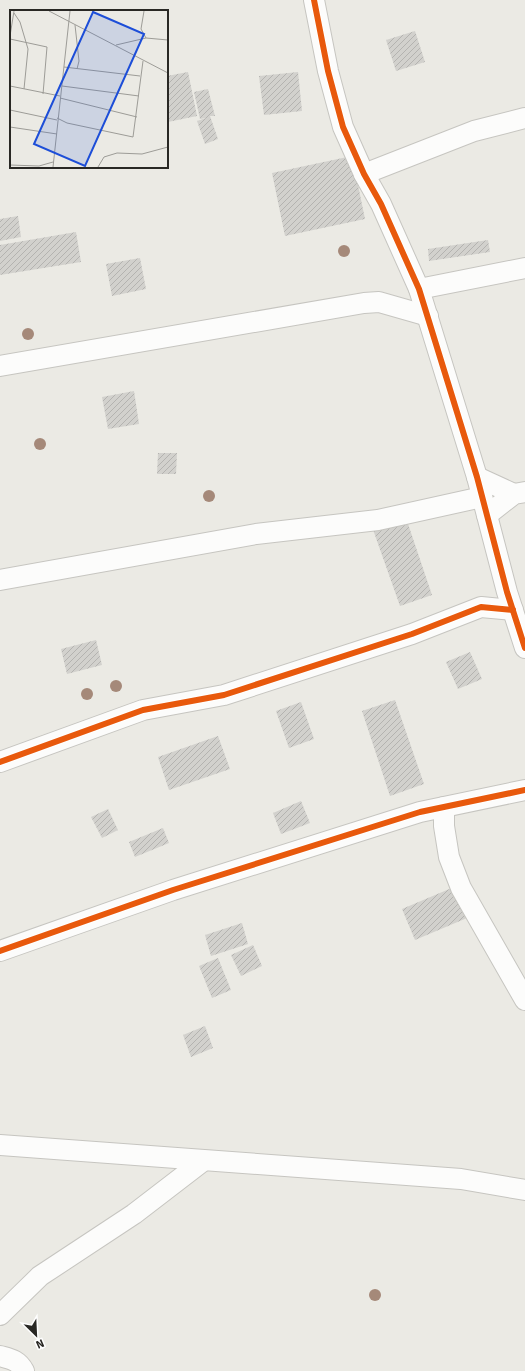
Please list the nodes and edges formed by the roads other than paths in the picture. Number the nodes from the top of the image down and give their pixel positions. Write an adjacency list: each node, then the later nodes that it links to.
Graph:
1 (314, 0): 3 (street)
2 (525, 118): 3 (street)
3 (364, 174): 5 (street)
4 (525, 268): 5 (street)
5 (419, 289): 6 (street)
6 (428, 316): 7 (street); 8 (street)
7 (0, 366)
8 (477, 477): 9 (street); 10 (street)
9 (520, 493): 10 (street)
10 (484, 506): 11 (street); 12 (street)
11 (503, 576): 13 (street); 14 (street)
12 (0, 580)
13 (481, 607): 14 (street); 16 (street)
14 (513, 610): 15 (street)
15 (525, 648)
16 (0, 762)
17 (525, 790): 18 (street)
18 (444, 807): 19 (street); 20 (street)
19 (0, 951)
20 (525, 1000)
21 (0, 1145): 22 (street)
22 (203, 1161): 23 (street); 24 (street)
23 (525, 1190)
24 (0, 1315)
25 (0, 1356): 26 (street)
26 (24, 1371)

